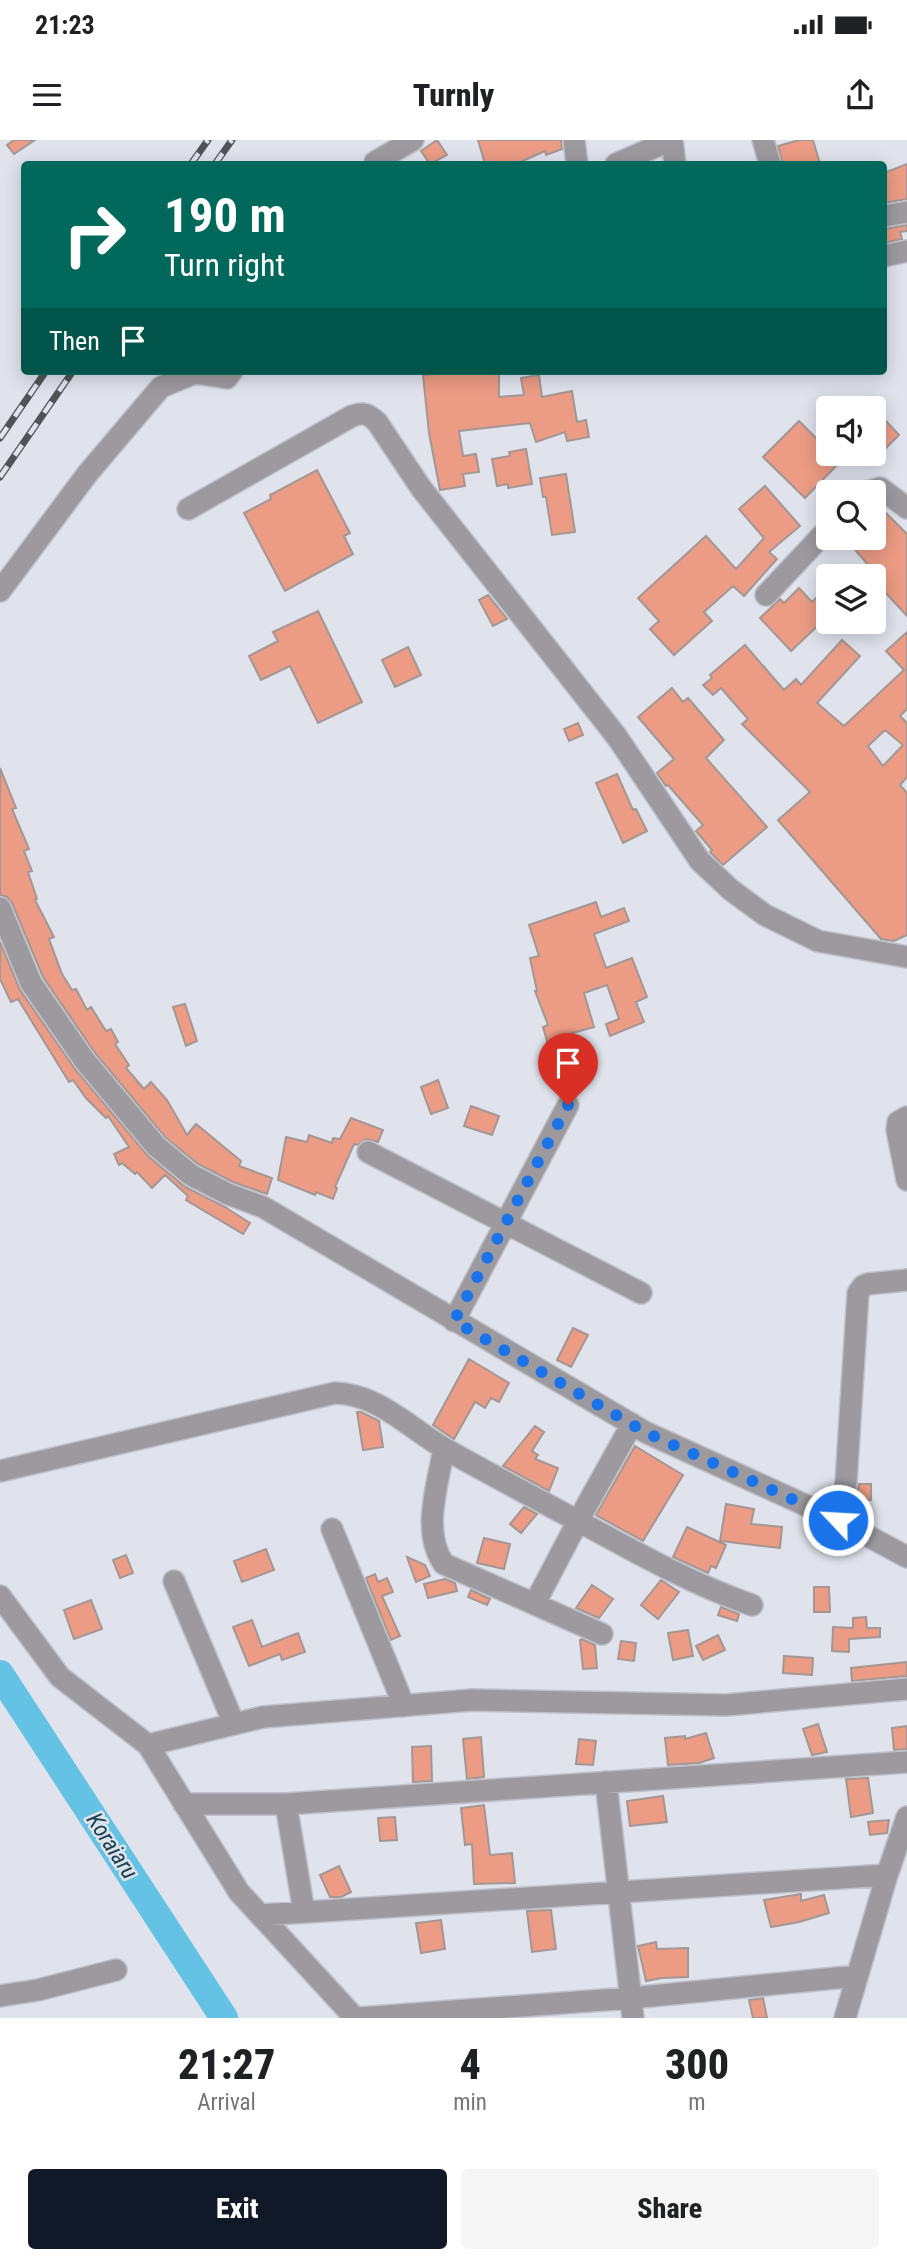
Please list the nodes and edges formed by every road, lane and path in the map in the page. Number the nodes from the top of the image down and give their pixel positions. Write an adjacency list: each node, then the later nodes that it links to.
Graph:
1 (413, 140): 5 (street)
2 (574, 140): 6 (street)
3 (672, 140): 7 (street); 8 (street)
4 (762, 140): 9 (street)
5 (377, 161)
6 (577, 161)
7 (622, 161)
8 (675, 161)
9 (769, 161)
10 (907, 212): 11 (street)
11 (887, 215)
12 (907, 251): 13 (street)
13 (887, 255)
14 (190, 375): 21 (street)
15 (208, 375): 16 (street)
16 (229, 375)
17 (886, 492): 18 (street)
18 (907, 508)
19 (188, 509): 24 (street)
20 (816, 542): 22 (street)
21 (3, 582)
22 (766, 595)
23 (0, 908): 32 (street)
24 (907, 957)
25 (568, 1105): 29 (street)
26 (907, 1117): 28 (street)
27 (368, 1152): 29 (street)
28 (906, 1171)
29 (506, 1223): 31 (street); 32 (street)
30 (907, 1280): 36 (street)
31 (641, 1293)
32 (454, 1321): 33 (street)
33 (632, 1424): 36 (street); 37 (street)
34 (444, 1448): 35 (street); 37 (street); 42 (street)
35 (0, 1471)
36 (838, 1520): 39 (street)
37 (578, 1521): 42 (street); 43 (street)
38 (332, 1529): 46 (street)
39 (907, 1557)
40 (174, 1581): 47 (street)
41 (0, 1596): 48 (street)
42 (536, 1603): 44 (street)
43 (752, 1605)
44 (602, 1634)
45 (907, 1689): 46 (street)
46 (404, 1706): 47 (street)
47 (234, 1724): 48 (street)
48 (148, 1745): 51 (street)
49 (907, 1762): 50 (street)
50 (606, 1782): 52 (street); 56 (street)
51 (184, 1804): 52 (street); 58 (street)
52 (286, 1804): 57 (street)
53 (907, 1817): 54 (street)
54 (901, 1850): 55 (street)
55 (887, 1875): 56 (street); 60 (street)
56 (619, 1892): 57 (street); 62 (street)
57 (304, 1912): 58 (street)
58 (260, 1915): 63 (street)
59 (116, 1970): 61 (street)
60 (856, 1976): 62 (street); 64 (street)
61 (0, 1996)
62 (632, 2008): 63 (street)
63 (357, 2018)
64 (845, 2018)

